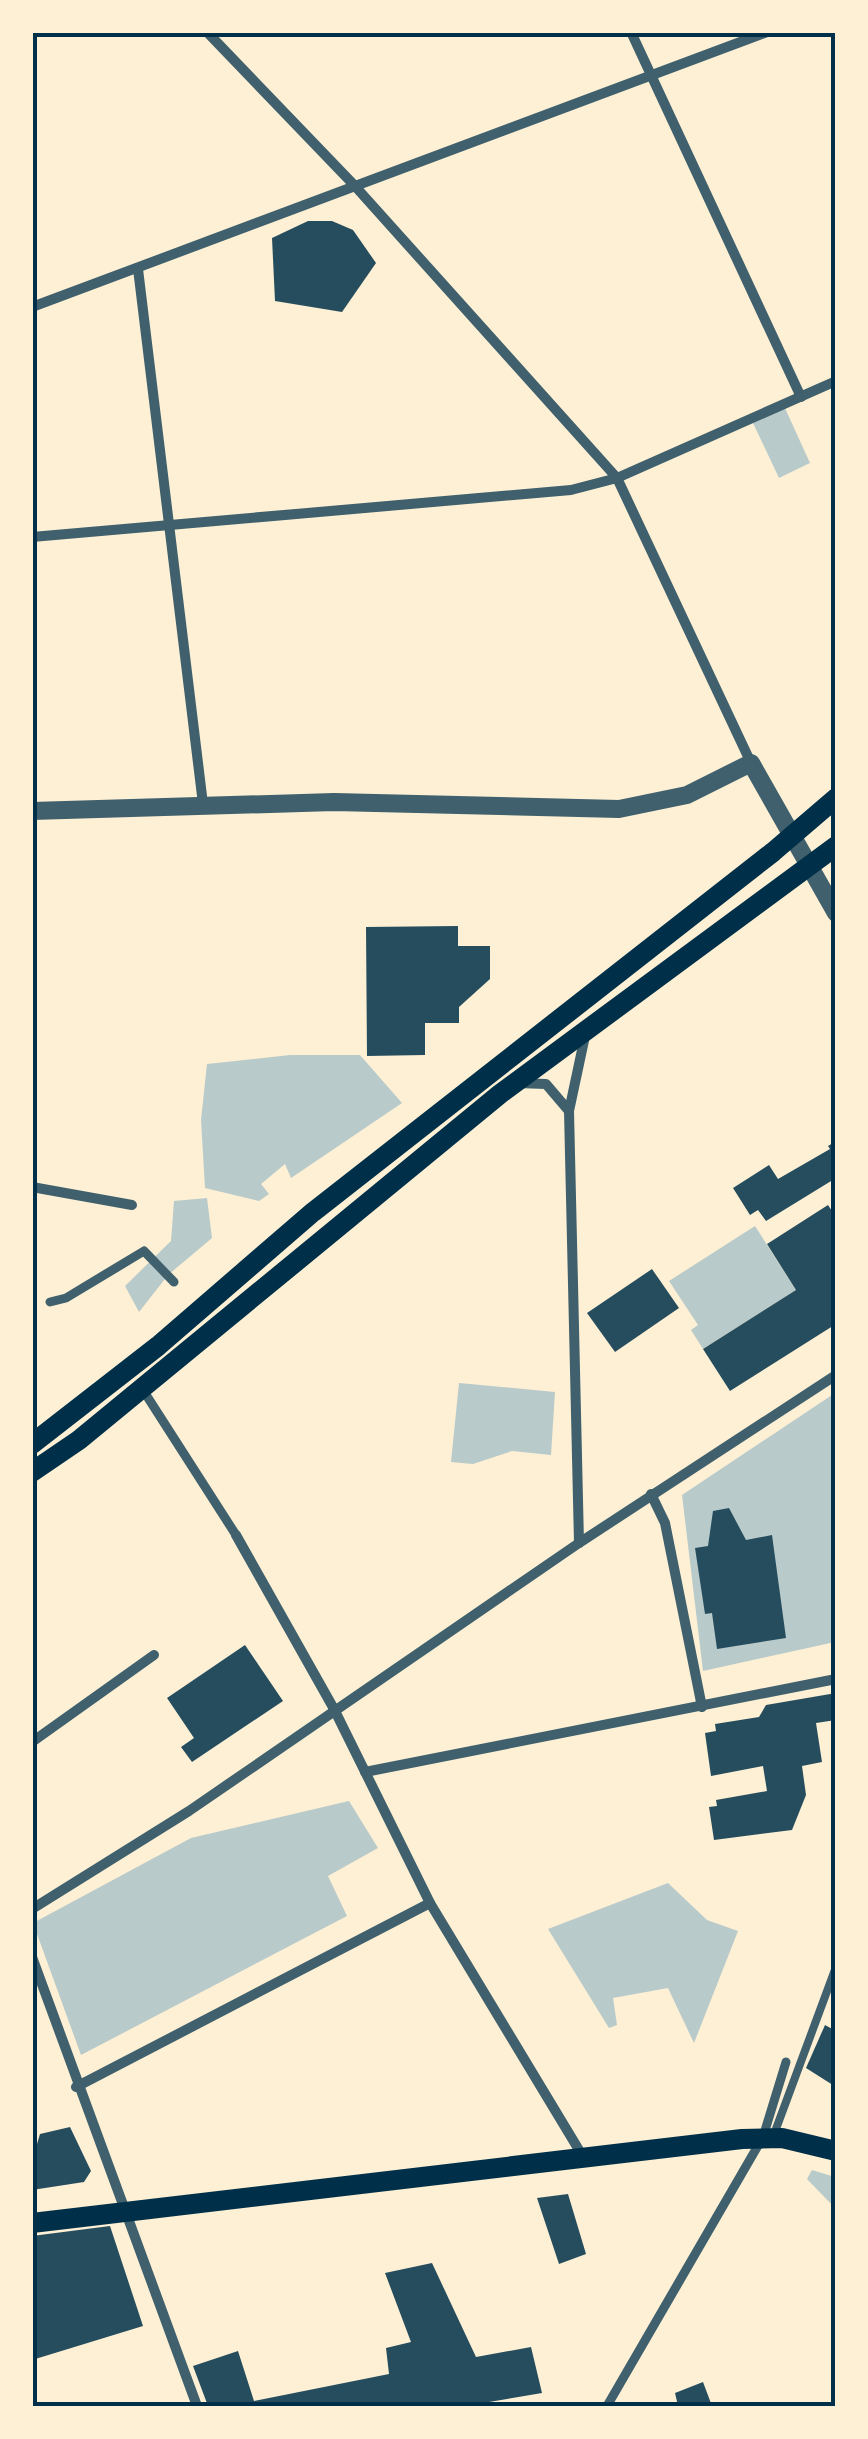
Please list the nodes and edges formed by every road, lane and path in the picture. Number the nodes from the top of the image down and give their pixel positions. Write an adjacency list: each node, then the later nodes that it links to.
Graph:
1 (207, 32): 5 (street)
2 (631, 32): 4 (street)
3 (766, 32): 4 (street)
4 (651, 76): 5 (street); 9 (street)
5 (354, 185): 6 (street); 10 (street)
6 (138, 269): 7 (street); 11 (street)
7 (32, 307)
8 (836, 381): 9 (street)
9 (801, 397): 10 (street)
10 (617, 478): 11 (street); 13 (street)
11 (171, 522): 12 (street); 15 (street)
12 (32, 536)
13 (751, 763): 15 (street); 17 (street)
14 (836, 798): 17 (main road)
15 (203, 804): 16 (street)
16 (32, 812)
17 (794, 835): 19 (street); 30 (main road)
18 (836, 846): 19 (main road)
19 (811, 867): 20 (street); 21 (main road)
20 (836, 912)
21 (587, 1028): 22 (main road); 23 (street)
22 (515, 1084): 23 (street); 29 (main road)
23 (569, 1111): 34 (street)
24 (32, 1186): 25 (street)
25 (132, 1205)
26 (174, 1282): 27 (street)
27 (50, 1302)
28 (836, 1375): 32 (street)
29 (141, 1388): 31 (main road); 33 (street)
30 (32, 1444)
31 (32, 1472)
32 (652, 1494): 34 (street); 37 (street)
33 (236, 1535): 38 (street)
34 (579, 1543): 38 (street)
35 (154, 1655): 39 (street)
36 (836, 1679): 37 (street)
37 (702, 1707): 40 (street)
38 (334, 1710): 40 (street); 42 (street)
39 (32, 1742)
40 (366, 1772): 41 (street)
41 (430, 1903): 46 (street); 49 (street)
42 (32, 1909)
43 (32, 1958): 46 (street)
44 (836, 1967): 47 (lane)
45 (786, 2062): 47 (street)
46 (76, 2087): 50 (street)
47 (773, 2137): 48 (main road); 49 (main road); 53 (street)
48 (836, 2151)
49 (582, 2155): 50 (main road)
50 (128, 2212): 51 (main road); 52 (street)
51 (32, 2223)
52 (197, 2406)
53 (607, 2406)

